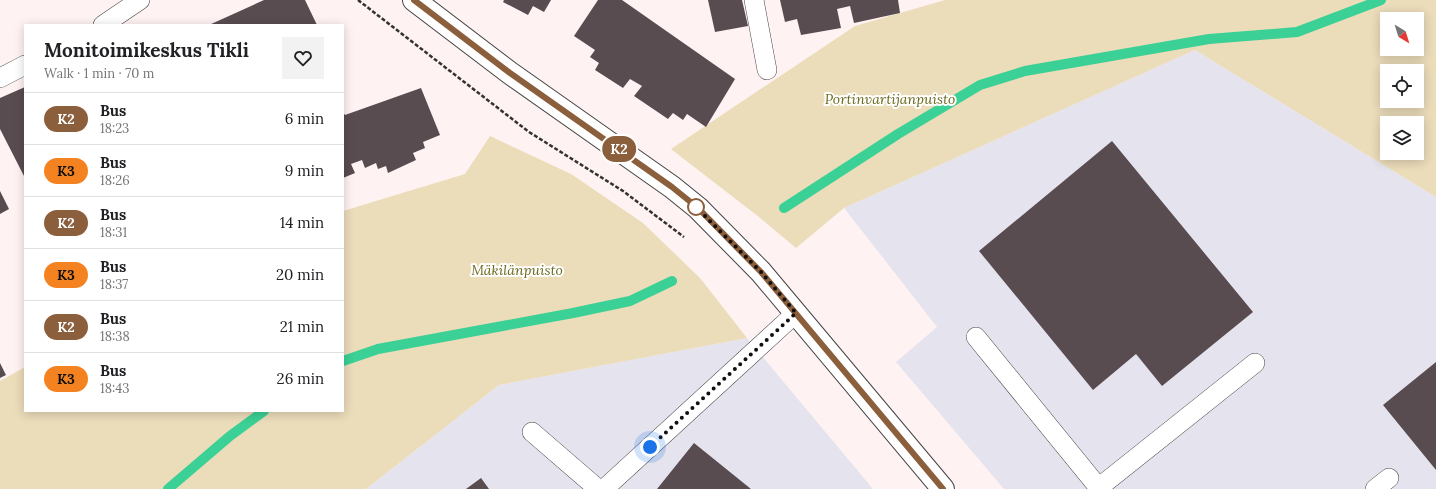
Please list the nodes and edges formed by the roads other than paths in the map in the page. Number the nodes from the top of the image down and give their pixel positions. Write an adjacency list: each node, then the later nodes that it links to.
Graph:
1 (140, 0): 4 (lane)
2 (414, 0): 8 (street)
3 (754, 0): 6 (lane)
4 (104, 24)
5 (24, 66): 7 (lane)
6 (767, 70)
7 (0, 78)
8 (796, 313): 14 (lane); 15 (street)
9 (976, 337): 12 (lane)
10 (1255, 363): 12 (lane)
11 (532, 432): 13 (lane)
12 (1098, 488)
13 (598, 489)
14 (604, 489)
15 (943, 489)

